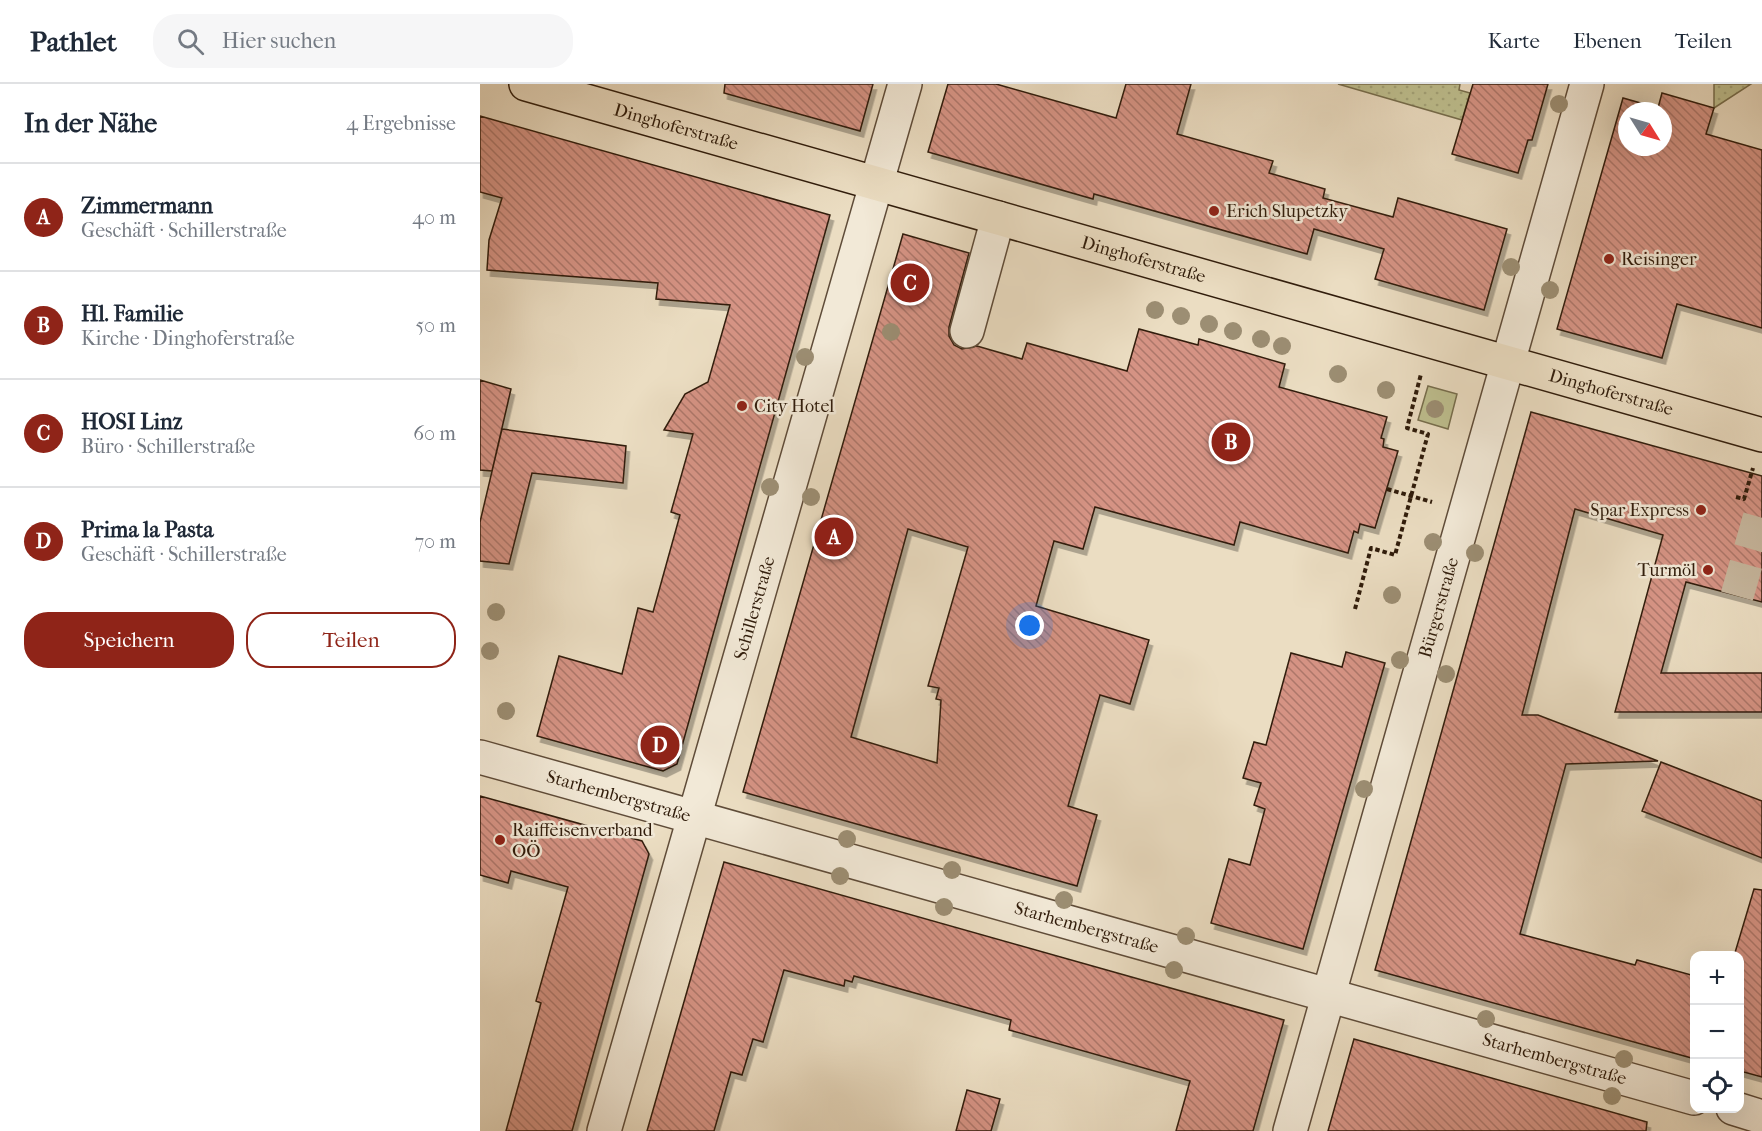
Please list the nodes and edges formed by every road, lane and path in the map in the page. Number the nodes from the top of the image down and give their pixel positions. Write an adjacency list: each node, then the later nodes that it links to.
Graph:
1 (526, 84): 4 (main road, Dinghoferstraße)
2 (905, 84): 4 (street, Schillerstraße)
3 (1587, 84): 7 (street, Bürgerstraße)
4 (877, 184): 5 (main road, Dinghoferstraße); 16 (street, Schillerstraße)
5 (998, 218): 6 (street); 7 (main road, Dinghoferstraße)
6 (967, 331)
7 (1507, 363): 9 (main road, Dinghoferstraße); 17 (street, Bürgerstraße)
8 (1421, 374): 11 (path)
9 (1758, 449): 12 (path)
10 (1387, 489): 11 (path)
11 (1411, 496): 13 (path); 14 (path)
12 (1736, 497)
13 (1435, 503)
14 (1355, 609)
15 (480, 758): 16 (street, Starhembergstraße)
16 (694, 817): 17 (street, Starhembergstraße); 21 (street, Schillerstraße)
17 (1329, 994): 18 (street, Starhembergstraße); 22 (street, Bürgerstraße)
18 (1690, 1097)
19 (1744, 1111): 20 (street)
20 (1762, 1117)
21 (604, 1131)
22 (1290, 1131)

